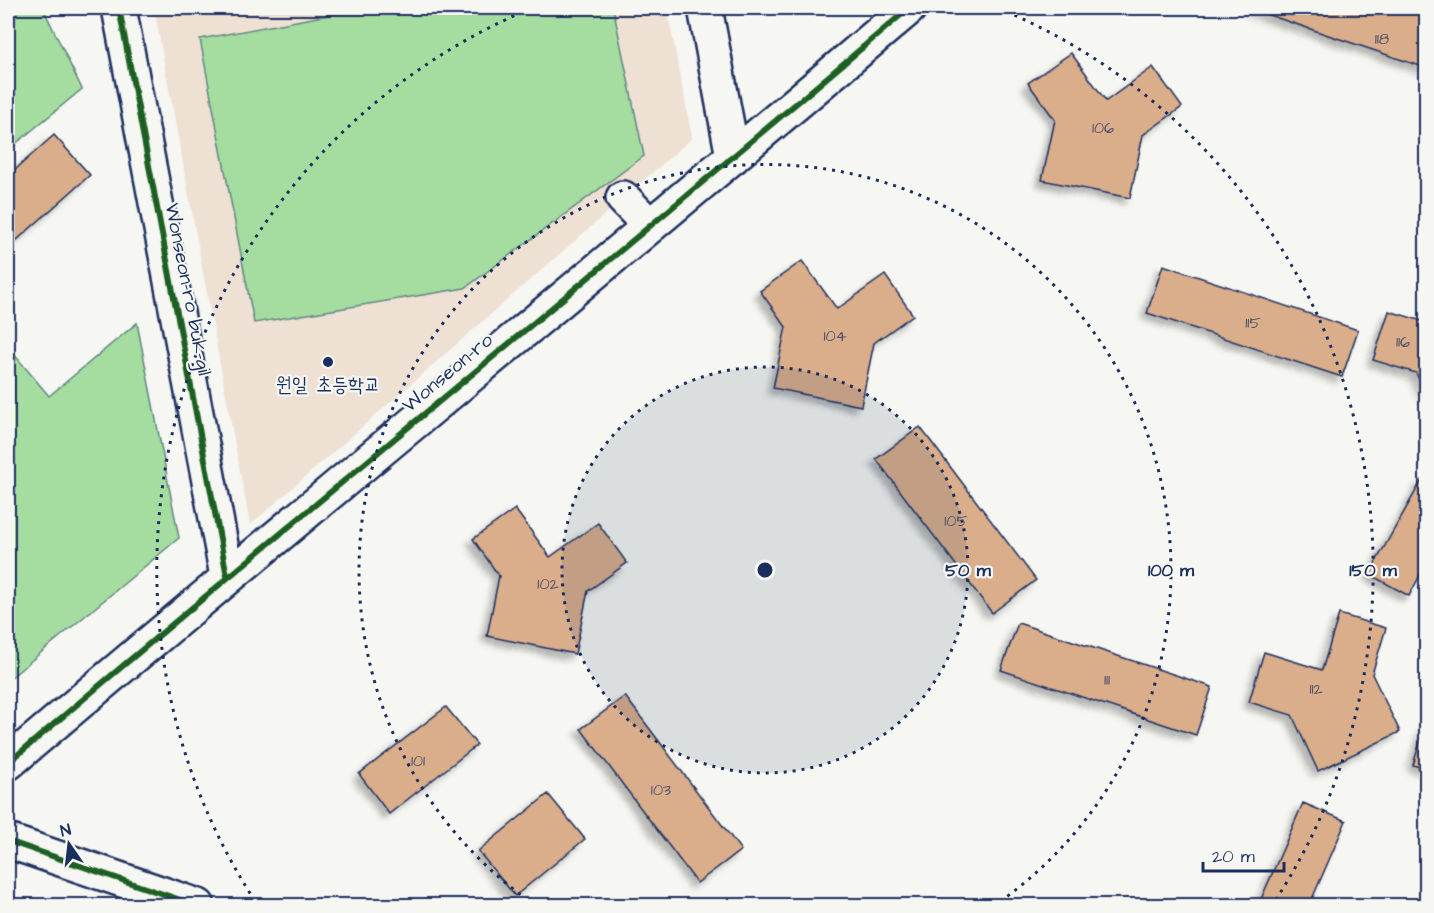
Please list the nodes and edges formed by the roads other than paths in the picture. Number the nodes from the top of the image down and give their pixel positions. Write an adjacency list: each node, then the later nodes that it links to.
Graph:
1 (119, 8): 7 (street, Wonseon-ro buk-gil)
2 (705, 8): 4 (street)
3 (909, 8): 4 (street, Wonseon-ro)
4 (733, 157): 6 (street, Wonseon-ro)
5 (623, 198): 6 (street)
6 (650, 226): 7 (street, Wonseon-ro)
7 (227, 576): 8 (street, Wonseon-ro)
8 (8, 763)
9 (8, 841): 10 (street)
10 (198, 906)

